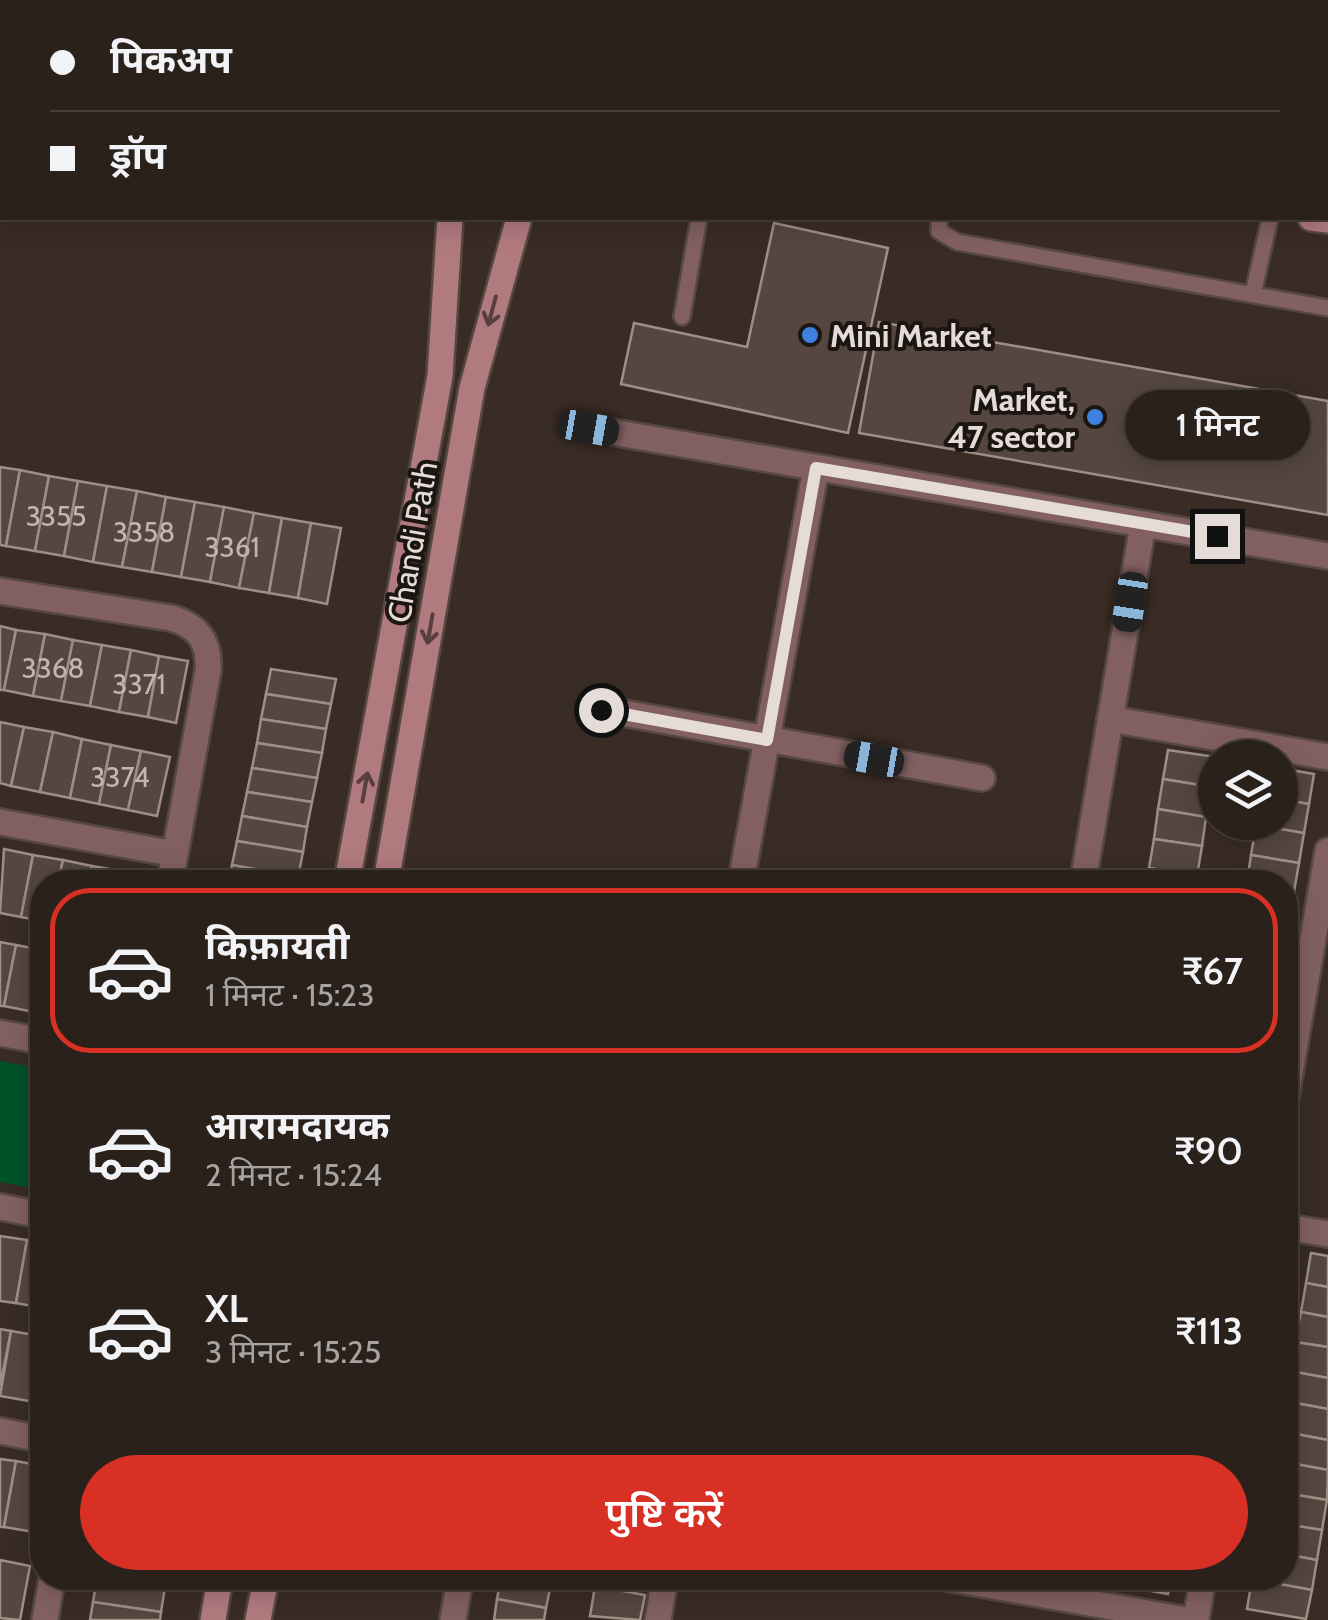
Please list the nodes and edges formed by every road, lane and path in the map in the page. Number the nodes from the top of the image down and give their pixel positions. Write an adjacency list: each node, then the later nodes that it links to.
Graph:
1 (450, 220): 23 (main road, Chandi Path, one-way to 1)
2 (518, 220): 24 (main road, Chandi Path, one-way to 24)
3 (699, 220): 8 (lane)
4 (939, 220): 6 (lane)
5 (1270, 220): 6 (lane)
6 (1252, 294): 7 (lane)
7 (1328, 308)
8 (682, 317)
9 (589, 428): 10 (street)
10 (816, 468): 11 (street); 16 (street)
11 (1143, 524): 12 (street); 15 (street)
12 (1328, 556)
13 (0, 590): 21 (street)
14 (601, 710): 16 (street)
15 (1110, 720): 17 (street); 26 (street)
16 (767, 740): 18 (street); 25 (street)
17 (1328, 757)
18 (982, 778)
19 (0, 822): 21 (street)
20 (1328, 851): 27 (street)
21 (175, 854): 22 (street)
22 (172, 870)
23 (349, 870)
24 (388, 870)
25 (743, 870)
26 (1085, 870)
27 (1298, 1026)
28 (0, 1033): 29 (street)
29 (30, 1039)
30 (0, 1207): 31 (street)
31 (30, 1213)
32 (1298, 1229): 33 (street)
33 (1328, 1234)
34 (0, 1431): 35 (street)
35 (30, 1437)
36 (50, 1590): 43 (street)
37 (218, 1590): 44 (main road)
38 (264, 1590): 45 (main road)
39 (458, 1590): 46 (street)
40 (663, 1590): 47 (street)
41 (1021, 1590): 48 (street)
42 (1201, 1590): 49 (street)
43 (44, 1620)
44 (212, 1620)
45 (258, 1620)
46 (453, 1620)
47 (658, 1620)
48 (1186, 1620)
49 (1196, 1620)

